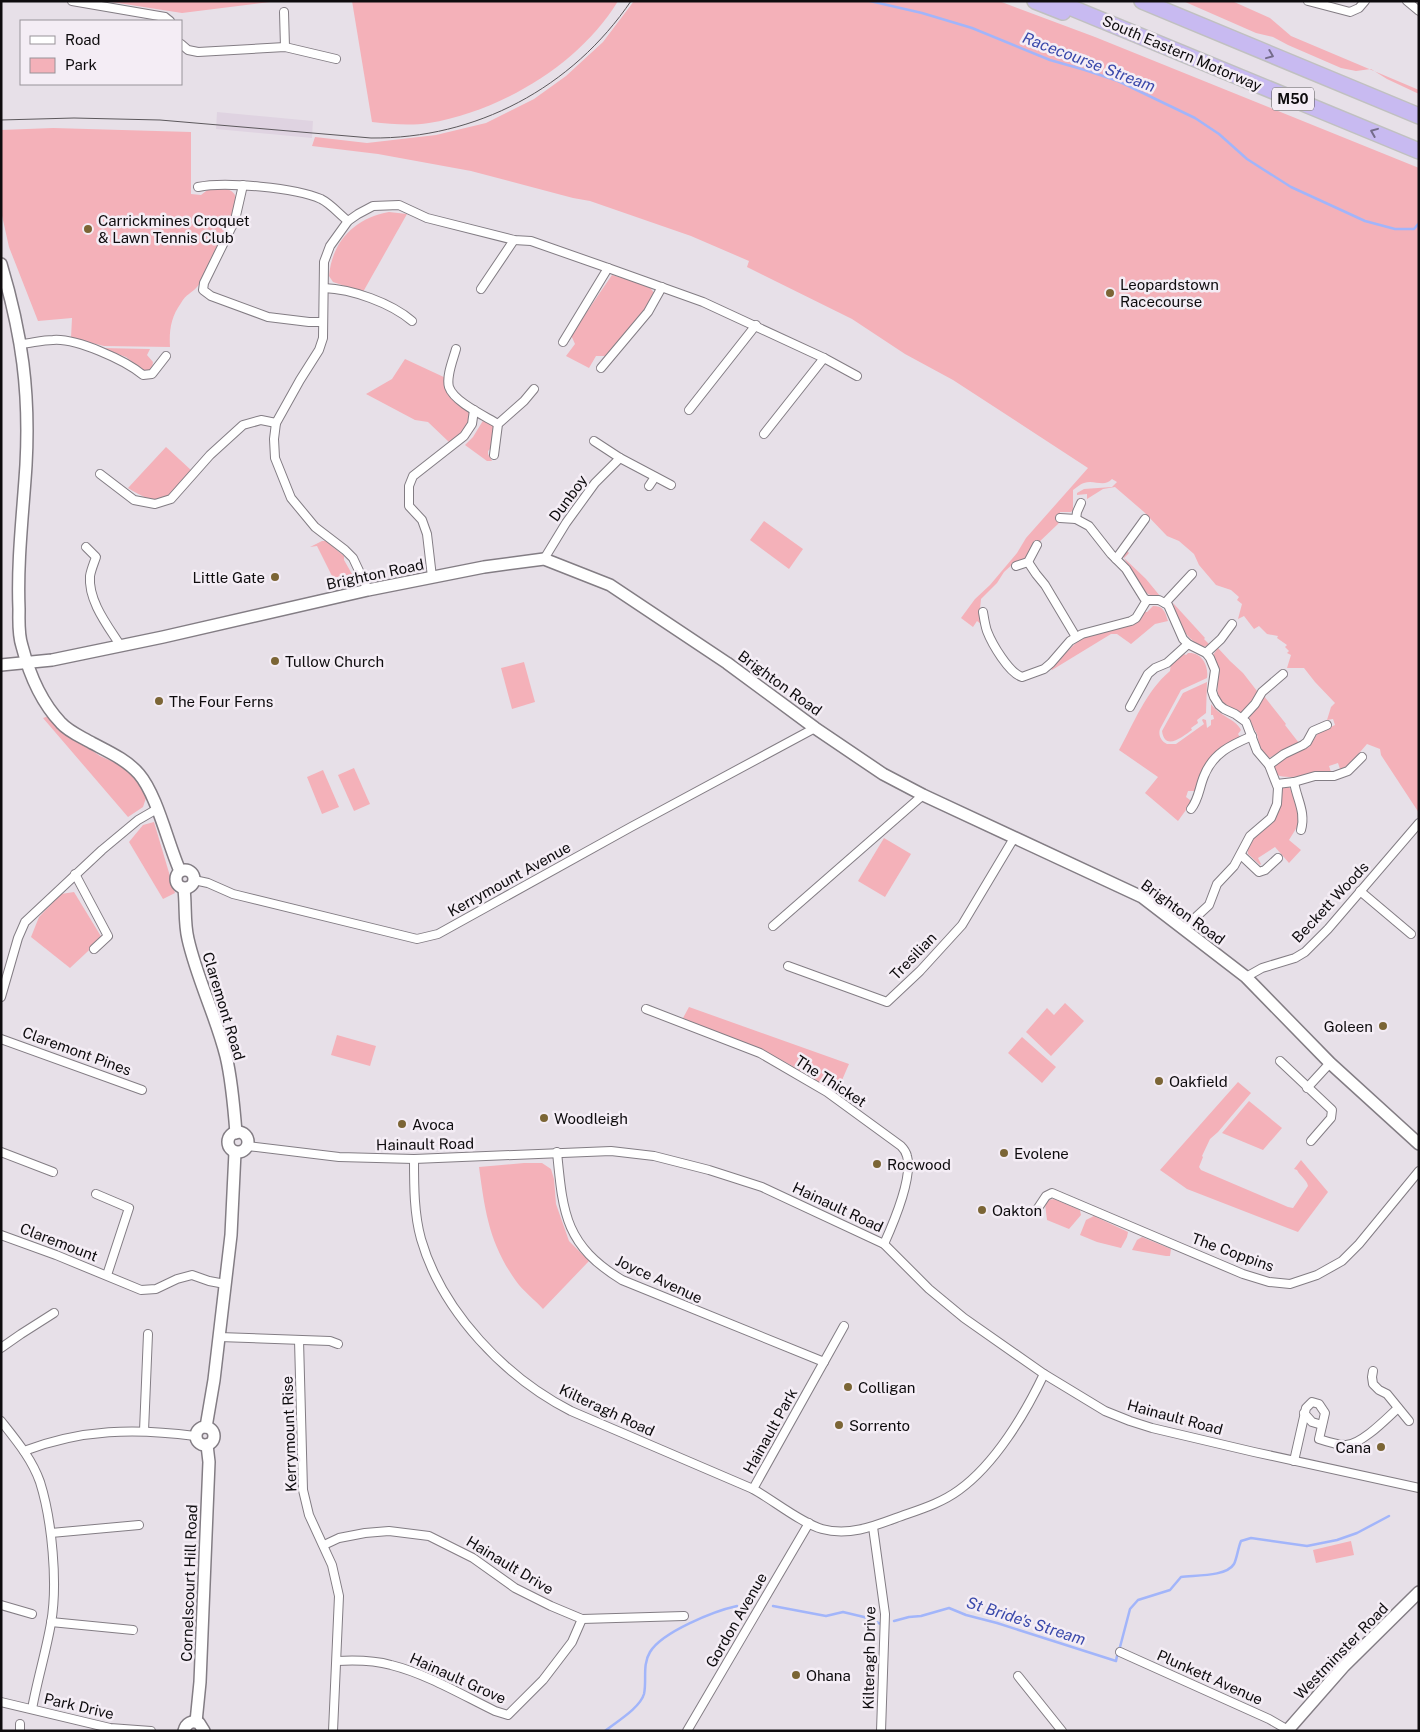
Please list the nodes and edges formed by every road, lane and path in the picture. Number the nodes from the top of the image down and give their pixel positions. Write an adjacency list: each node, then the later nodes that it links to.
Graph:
1 (72, 1): 11 (street)
2 (1036, 1): 13 (highway)
3 (1055, 1): 13 (highway, South Eastern Motorway / M50)
4 (1142, 1): 12 (highway, M50)
5 (1160, 1): 12 (highway)
6 (1308, 1): 7 (street)
7 (1365, 1)
8 (1407, 1): 10 (street)
9 (284, 12): 15 (street)
10 (1419, 12)
11 (169, 20)
12 (1194, 23): 17 (highway, M50, one-way to 17)
13 (1148, 40): 18 (highway, South Eastern Motorway / M50, one-way to 13)
14 (182, 45): 15 (street)
15 (285, 47): 16 (street)
16 (336, 60)
17 (1419, 116)
18 (1419, 151)
19 (243, 185): 20 (street); 21 (street); 30 (street)
20 (198, 187)
21 (348, 221): 22 (street); 25 (street)
22 (514, 240): 24 (street); 27 (street)
23 (1, 264): 28 (street)
24 (608, 268): 26 (street); 32 (street)
25 (324, 288): 29 (street); 30 (street)
26 (662, 288): 31 (street); 37 (street)
27 (481, 289)
28 (5, 292): 33 (street)
29 (412, 321)
30 (323, 322): 42 (street)
31 (756, 326): 36 (street); 41 (street)
32 (563, 342)
33 (22, 344): 35 (street); 73 (street)
34 (456, 349): 40 (street)
35 (166, 356)
36 (824, 358): 38 (street); 44 (street)
37 (601, 368)
38 (857, 376)
39 (534, 390): 43 (street)
40 (474, 410): 43 (street); 63 (street)
41 (689, 410)
42 (276, 423): 48 (street); 64 (street)
43 (498, 424): 46 (street)
44 (764, 434)
45 (594, 441): 47 (street)
46 (494, 455)
47 (620, 458): 49 (street); 59 (street, Dunboy)
48 (100, 474)
49 (655, 477): 50 (street); 51 (street)
50 (671, 485)
51 (649, 486)
52 (1082, 503): 54 (street)
53 (1060, 518): 54 (street)
54 (1076, 519): 58 (street)
55 (1145, 519): 58 (street)
56 (1037, 544): 60 (street)
57 (86, 547): 71 (street)
58 (1116, 558): 65 (street)
59 (544, 559): 63 (street, Brighton Road); 79 (street, Brighton Road)
60 (1028, 562): 61 (street); 69 (street)
61 (1016, 566)
62 (1192, 574): 66 (street)
63 (432, 577): 64 (street, Brighton Road)
64 (368, 590): 71 (street, Brighton Road)
65 (1146, 600): 66 (street); 69 (street)
66 (1165, 603): 70 (street)
67 (983, 612): 69 (street)
68 (1232, 624): 72 (street)
69 (1076, 637)
70 (1188, 644): 72 (street); 76 (street)
71 (120, 645): 73 (street, Brighton Road)
72 (1206, 653): 77 (street)
73 (27, 663): 74 (street, Brighton Road); 87 (street)
74 (1, 665)
75 (1283, 674): 77 (street)
76 (1130, 707)
77 (1242, 718): 80 (street)
78 (1327, 725): 82 (street)
79 (816, 728): 85 (street, Brighton Road); 95 (street, Kerrymount Avenue)
80 (1252, 736): 82 (street); 86 (street)
81 (1362, 757): 83 (street)
82 (1269, 765): 84 (street)
83 (1294, 782): 84 (street); 89 (street)
84 (1277, 784): 91 (street)
85 (923, 795): 90 (street, Brighton Road); 98 (street)
86 (1191, 809)
87 (157, 810): 93 (street); 94 (street)
88 (1419, 823): 97 (street, Beckett Woods)
89 (1302, 830)
90 (1014, 838): 99 (street, Brighton Road); 102 (street, Tresilian)
91 (1241, 854): 92 (street); 99 (street)
92 (1278, 858)
93 (180, 871): 95 (street); 96 (street)
94 (75, 874): 101 (street); 104 (street)
95 (194, 880): 96 (street)
96 (184, 889): 111 (street, Claremont Road)
97 (1360, 891): 100 (street); 103 (street, Beckett Woods)
98 (774, 926)
99 (1183, 929): 103 (street, Brighton Road)
100 (1411, 934)
101 (94, 949)
102 (788, 966)
103 (1246, 977): 108 (street, Brighton Road)
104 (1, 997)
105 (646, 1009): 124 (street, The Thicket)
106 (1, 1039): 110 (street, Claremont Pines)
107 (1280, 1061): 109 (street)
108 (1330, 1063): 109 (street); 113 (street, Brighton Road)
109 (1307, 1088): 112 (street)
110 (142, 1090)
111 (236, 1133): 114 (street); 116 (street)
112 (1311, 1141)
113 (1419, 1144)
114 (247, 1146): 116 (street); 118 (street, Hainault Road)
115 (1, 1152): 120 (street)
116 (235, 1152): 126 (street)
117 (557, 1152): 118 (street, Hainault Road); 124 (street, Hainault Road); 134 (street, Joyce Avenue)
118 (414, 1160): 148 (street, Kilteragh Road)
119 (1419, 1171): 122 (street, The Coppins)
120 (53, 1172)
121 (96, 1194): 125 (street, Claremount)
122 (1038, 1208)
123 (1, 1235): 125 (street, Claremount)
124 (884, 1244): 136 (street, Hainault Road)
125 (107, 1275): 126 (street, Claremount)
126 (225, 1284): 130 (street)
127 (54, 1313): 133 (street)
128 (844, 1326): 134 (street, Hainault Park)
129 (148, 1334): 143 (street)
130 (219, 1337): 131 (street); 142 (street, Cornelscourt Hill Road)
131 (300, 1340): 132 (street); 154 (street, Kerrymount Rise)
132 (338, 1344)
133 (1, 1348)
134 (824, 1362): 148 (street, Hainault Park)
135 (1373, 1371): 137 (street)
136 (1044, 1374): 147 (street, Hainault Road); 152 (street, Hainault Park)
137 (1398, 1408): 140 (street); 141 (street)
138 (1304, 1413): 141 (street); 141 (street); 147 (street)
139 (1, 1421): 146 (street)
140 (1409, 1421)
141 (1322, 1424)
142 (206, 1427): 144 (street); 145 (street, Cornelscourt Hill Road)
143 (144, 1431): 144 (street); 146 (street)
144 (195, 1436): 145 (street)
145 (207, 1445): 167 (street, Cornelscourt Hill Road)
146 (24, 1451): 153 (street)
147 (1294, 1461): 149 (street, Hainault Road)
148 (753, 1488): 150 (street, Hainault Park)
149 (1419, 1488)
150 (809, 1523): 152 (street, Hainault Park); 173 (street, Gordon Avenue)
151 (139, 1525): 153 (street)
152 (873, 1527): 174 (street, Kilteragh Drive)
153 (51, 1533): 160 (street)
154 (324, 1545): 159 (street, Hainault Drive); 163 (street, Kerrymount Rise)
155 (1419, 1592): 169 (street, Westminster Road)
156 (1, 1605): 157 (street)
157 (32, 1614)
158 (684, 1616): 159 (street, Hainault Drive)
159 (582, 1618): 163 (street, Hainault Grove)
160 (51, 1622): 161 (street); 166 (street)
161 (133, 1630)
162 (1120, 1652): 169 (street, Plunkett Avenue)
163 (337, 1661): 172 (street, Kerrymount Rise)
164 (1018, 1676): 175 (street)
165 (1, 1702): 166 (street, Park Drive)
166 (32, 1709): 168 (street, Park Drive)
167 (200, 1726): 171 (street, Cornelscourt Hill Road)
168 (110, 1730): 170 (street, Park Drive)
169 (1287, 1730)
170 (151, 1731)
171 (184, 1731)
172 (333, 1731)
173 (686, 1731)
174 (881, 1731)
175 (1062, 1731)

